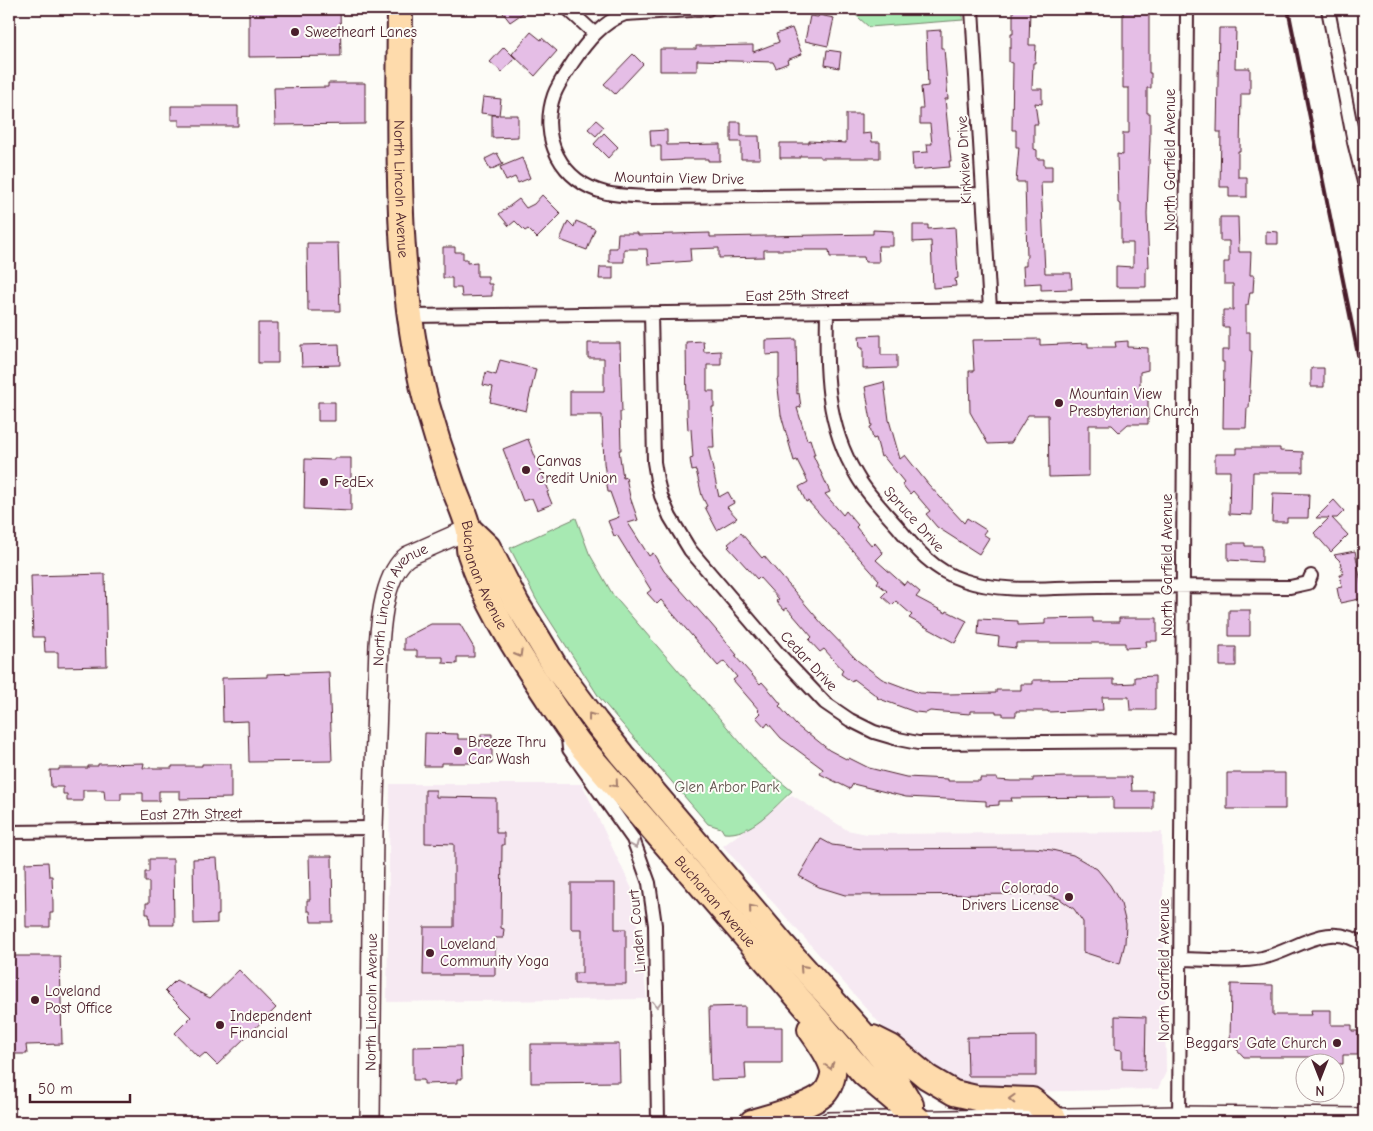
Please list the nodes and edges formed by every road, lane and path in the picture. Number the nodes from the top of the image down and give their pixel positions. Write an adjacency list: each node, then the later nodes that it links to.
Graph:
1 (400, 9): 14 (highway, North Lincoln Avenue)
2 (568, 9): 7 (street)
3 (708, 9): 7 (street, Mountain View Drive)
4 (972, 9): 9 (street, Kirkview Drive)
5 (1187, 9): 10 (street, North Garfield Avenue)
6 (1328, 9): 8 (street)
7 (595, 34): 9 (street, Mountain View Drive)
8 (1364, 182)
9 (982, 194): 11 (street, Kirkview Drive)
10 (1185, 307): 11 (street, East 25th Street); 17 (street, North Garfield Avenue)
11 (990, 310): 12 (street, East 25th Street)
12 (827, 311): 13 (street, East 25th Street); 17 (street, Spruce Drive)
13 (650, 313): 14 (street, East 25th Street); 19 (street, Cedar Drive)
14 (410, 316): 15 (highway, North Lincoln Avenue)
15 (469, 529): 18 (highway, Buchanan Avenue, one-way to 18); 20 (street, North Lincoln Avenue); 25 (highway, Buchanan Avenue, one-way to 15)
16 (1312, 576): 17 (street, Spruce Drive)
17 (1183, 586): 19 (street, North Garfield Avenue)
18 (568, 729): 24 (highway, Buchanan Avenue, one-way to 24); 31 (street, Linden Court, one-way to 31)
19 (1182, 741): 23 (street, North Garfield Avenue)
20 (373, 828): 21 (street, East 27th Street); 30 (street, North Lincoln Avenue)
21 (9, 832)
22 (1364, 945): 23 (street)
23 (1180, 958): 28 (street, North Garfield Avenue)
24 (771, 964): 29 (highway, Buchanan Avenue); 32 (highway, one-way to 32)
25 (861, 1032): 26 (highway, one-way to 25); 29 (highway, Buchanan Avenue)
26 (1054, 1118): 28 (street); 29 (street)
27 (1364, 1118): 28 (street)
28 (1179, 1119)
29 (921, 1121): 33 (street)
30 (370, 1122)
31 (658, 1122)
32 (752, 1122)
33 (829, 1122)

